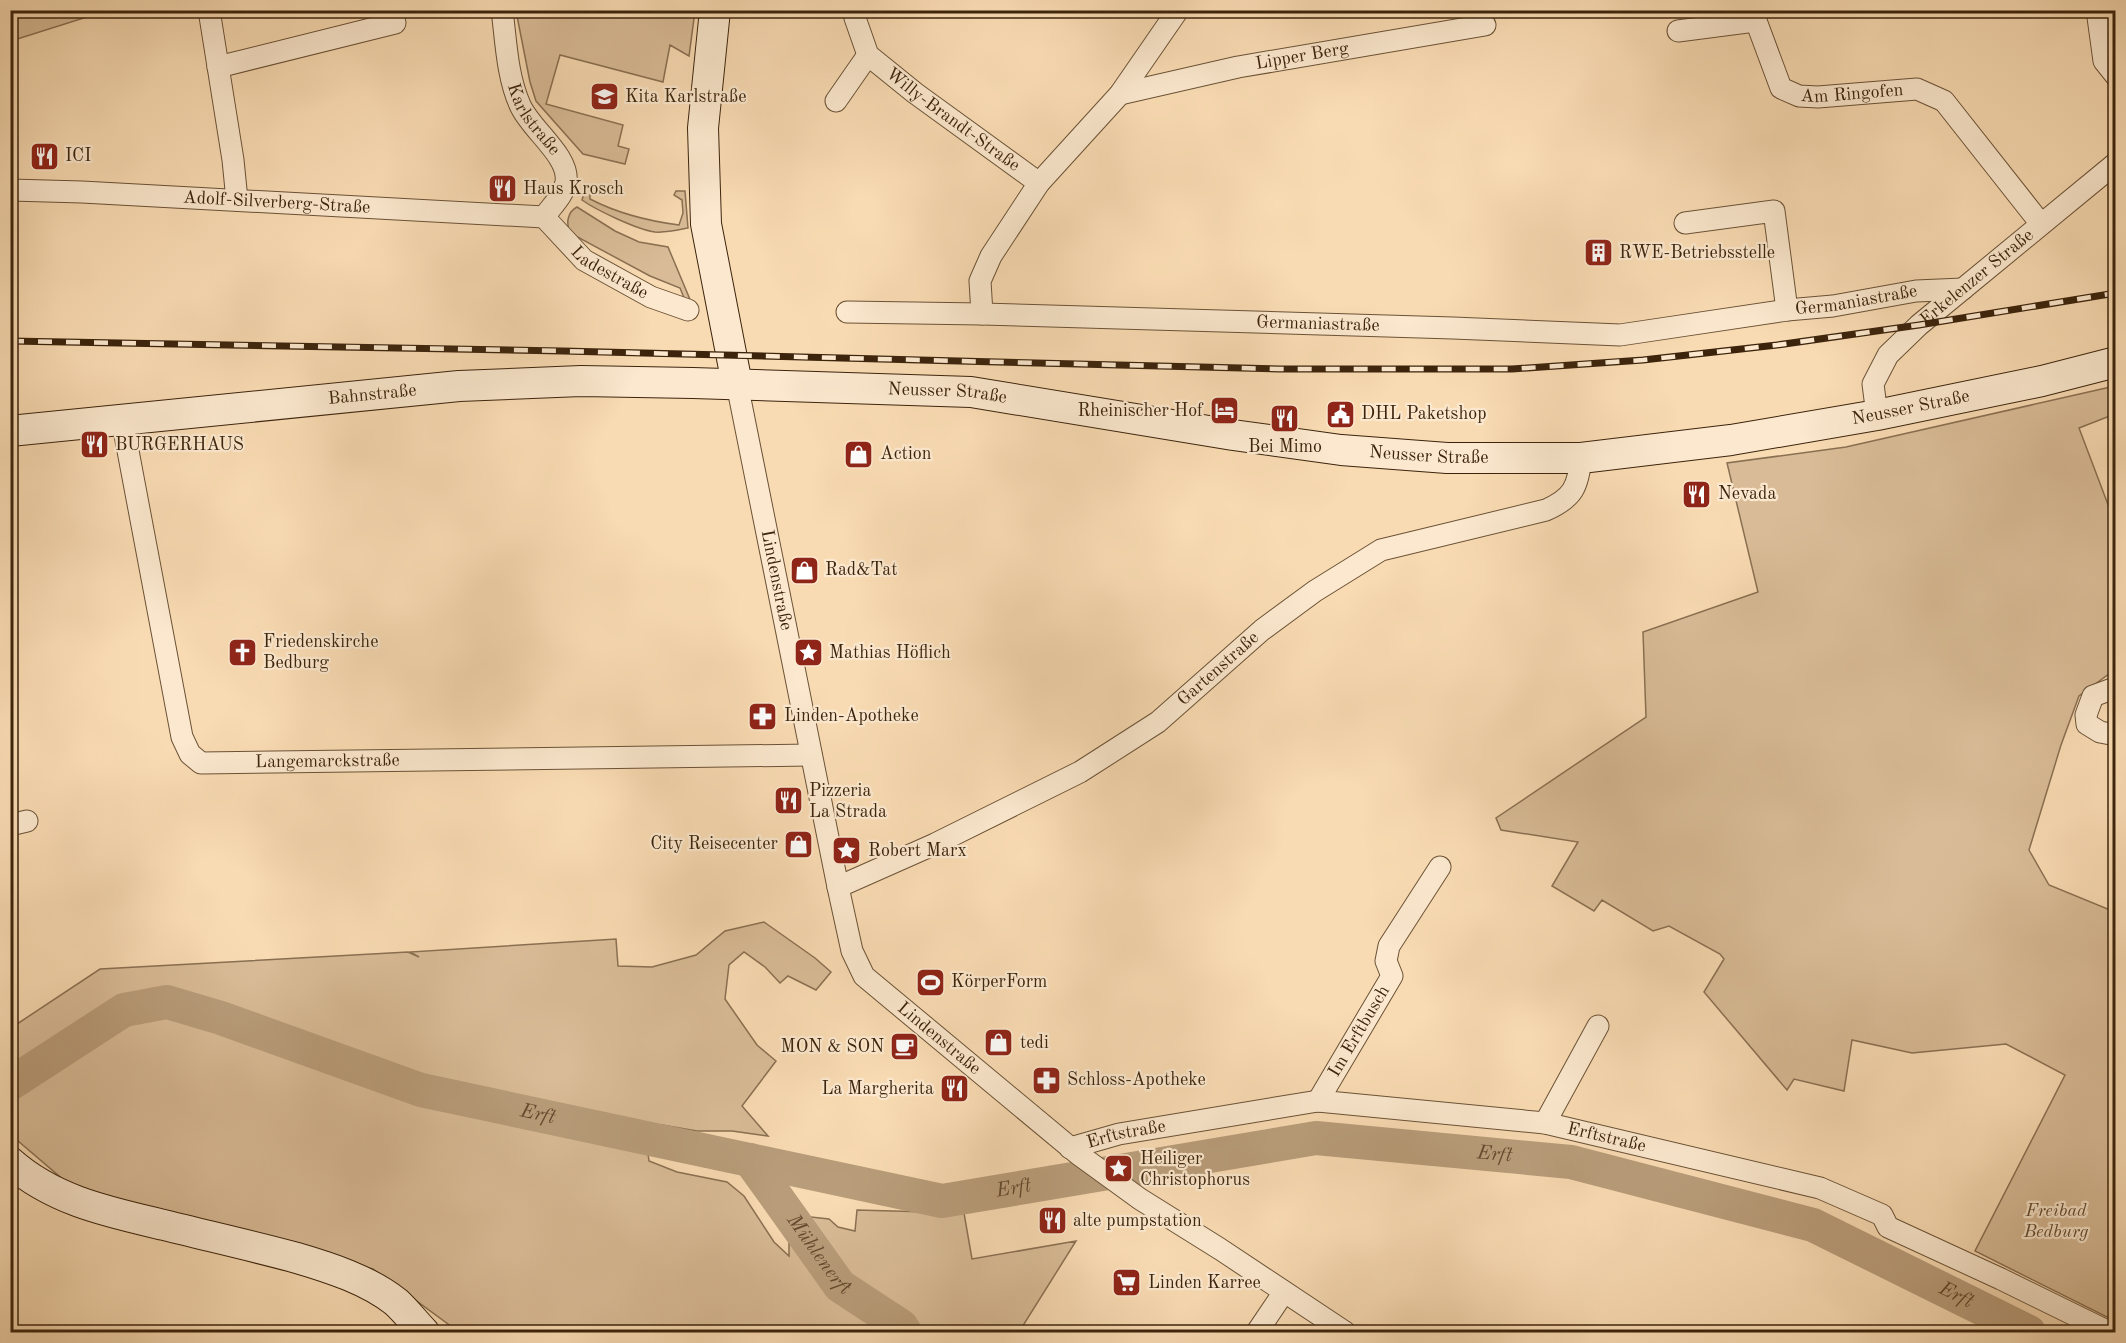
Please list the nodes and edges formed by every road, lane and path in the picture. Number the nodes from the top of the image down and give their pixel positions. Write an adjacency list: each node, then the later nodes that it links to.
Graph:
1 (209, 10): 12 (street)
2 (392, 10): 12 (street)
3 (502, 10): 20 (street, Karlstraße)
4 (714, 10): 29 (street, Lindenstraße)
5 (856, 10): 11 (street, Willy-Brandt-Straße)
6 (1178, 10): 14 (street)
7 (2097, 10): 13 (street)
8 (1753, 16): 10 (street, Am Ringofen); 22 (street, Am Ringofen)
9 (1485, 26): 14 (street, Lipper Berg)
10 (1678, 31)
11 (868, 55): 15 (street, Willy-Brandt-Straße); 17 (street, Willy-Brandt-Straße)
12 (218, 67): 19 (street)
13 (2115, 76)
14 (1120, 94): 17 (street)
15 (836, 101)
16 (2115, 163): 22 (street, Erkelenzer Straße)
17 (1039, 183): 27 (street)
18 (10, 190): 19 (street, Adolf-Silverberg-Straße)
19 (237, 200): 20 (street, Adolf-Silverberg-Straße)
20 (544, 217): 24 (street, Ladestraße)
21 (1685, 223): 25 (street, Germaniastraße)
22 (2041, 224): 23 (street, Erkelenzer Straße)
23 (1963, 289): 25 (street, Germaniastraße); 30 (street, Erkelenzer Straße)
24 (688, 310)
25 (1787, 310): 27 (street, Germaniastraße)
26 (847, 312): 27 (street, Germaniastraße)
27 (982, 314)
28 (2115, 362): 30 (street, Neusser Straße)
29 (737, 384): 31 (street, Bahnstraße); 33 (street, Neusser Straße); 36 (street, Lindenstraße)
30 (1877, 415): 33 (street, Neusser Straße)
31 (122, 419): 32 (street, Bahnstraße); 36 (street, Langemarckstraße)
32 (10, 431)
33 (1581, 458): 38 (street, Gartenstraße)
34 (2115, 690): 35 (street)
35 (2115, 735)
36 (811, 755): 38 (street, Lindenstraße)
37 (1440, 867): 40 (street, Im Erftbusch)
38 (838, 887): 42 (street, Lindenstraße)
39 (1598, 1026): 41 (street)
40 (1318, 1101): 41 (street, Erftstraße); 42 (street, Erftstraße)
41 (1545, 1123): 48 (street, Erftstraße)
42 (1074, 1151): 44 (street, Lindenstraße)
43 (11, 1162): 45 (street)
44 (1284, 1292): 46 (street); 47 (street)
45 (424, 1332)
46 (1257, 1332)
47 (1345, 1332)
48 (2109, 1332)

